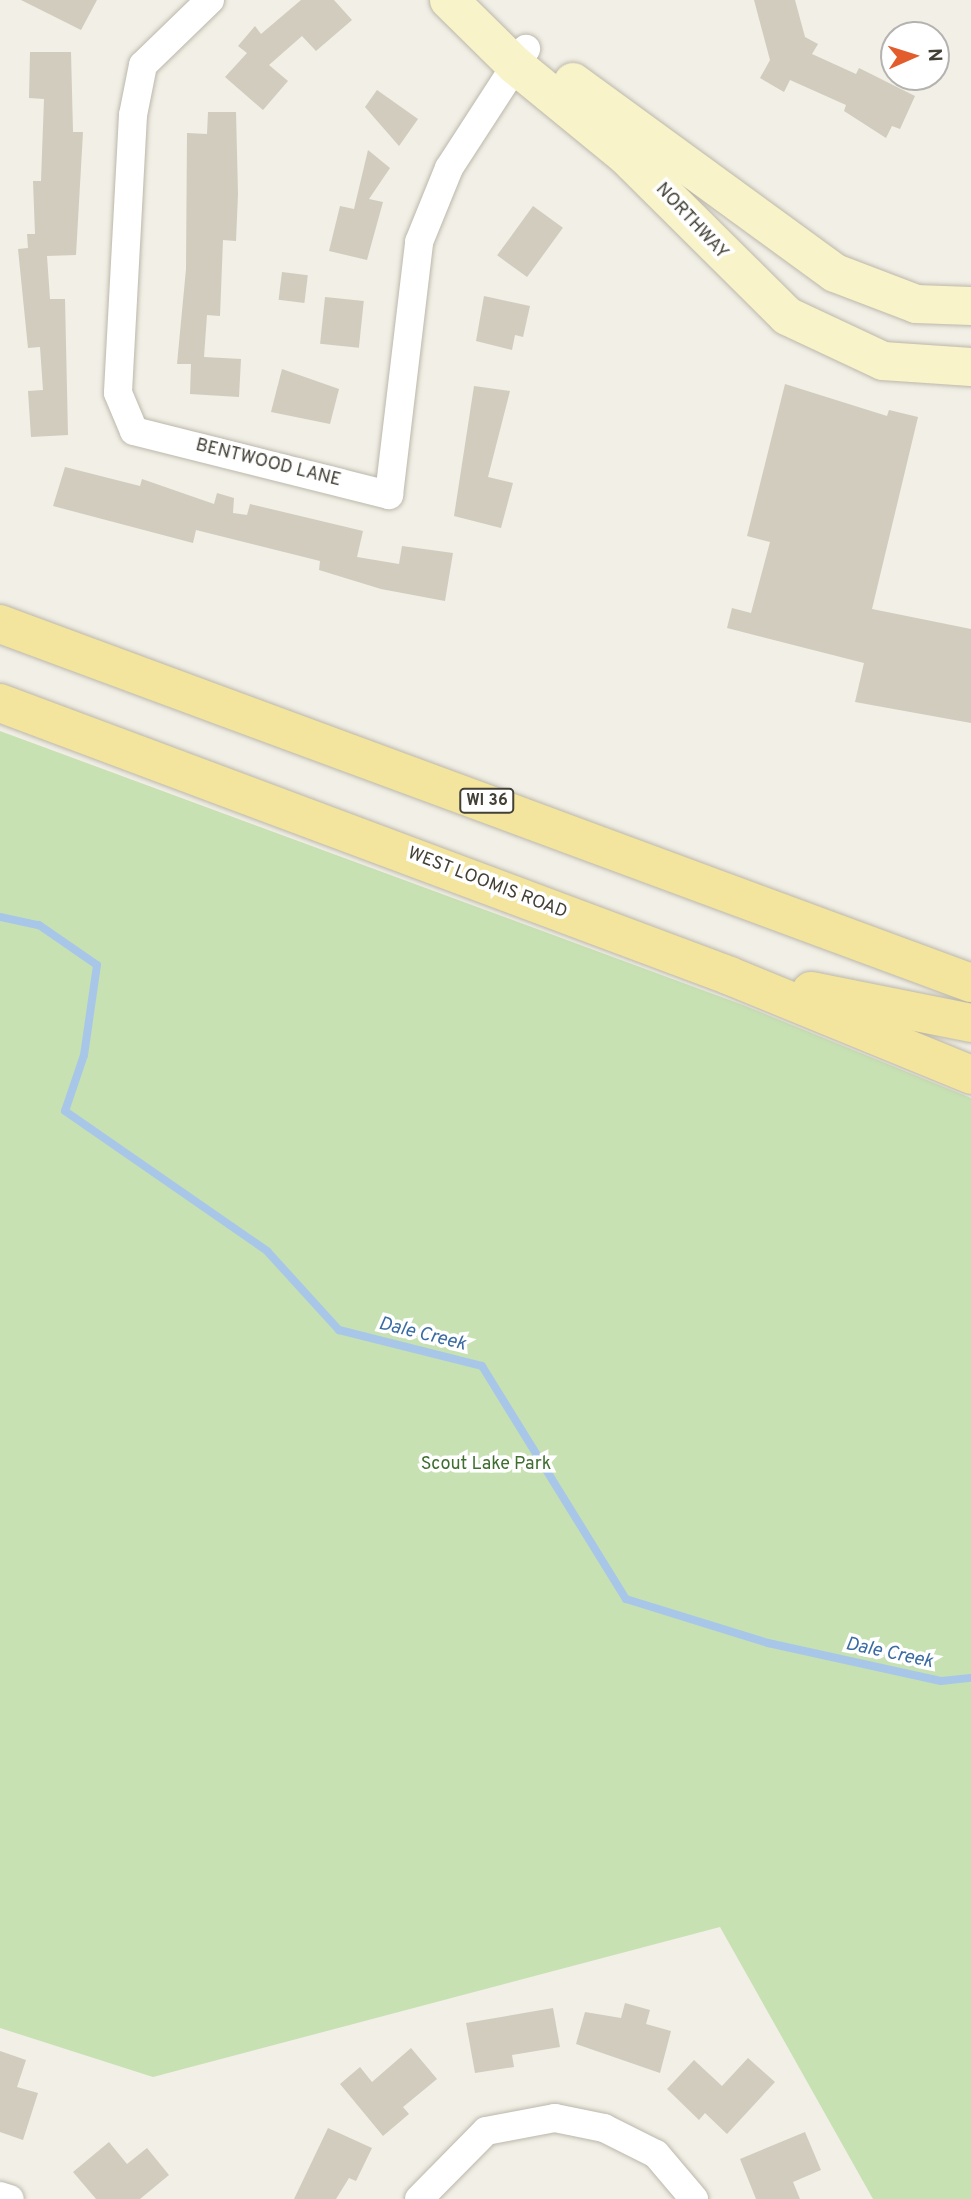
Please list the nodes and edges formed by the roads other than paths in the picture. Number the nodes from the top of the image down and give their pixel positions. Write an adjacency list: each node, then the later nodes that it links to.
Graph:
1 (209, 0): 4 (street, BENTWOOD LANE)
2 (449, 0): 4 (street, NORTHWAY)
3 (457, 0): 4 (street, NORTHWAY)
4 (521, 57): 5 (street, NORTHWAY); 6 (street, NORTHWAY)
5 (971, 306)
6 (971, 367)
7 (0, 624): 10 (main road, WI 36)
8 (0, 703): 9 (main road, WEST LOOMIS ROAD)
9 (730, 976): 11 (main road); 12 (main road, WEST LOOMIS ROAD)
10 (971, 983)
11 (971, 1023)
12 (971, 1075)
13 (0, 2196): 14 (street)
14 (10, 2199)
15 (419, 2199): 16 (street)
16 (694, 2199)

